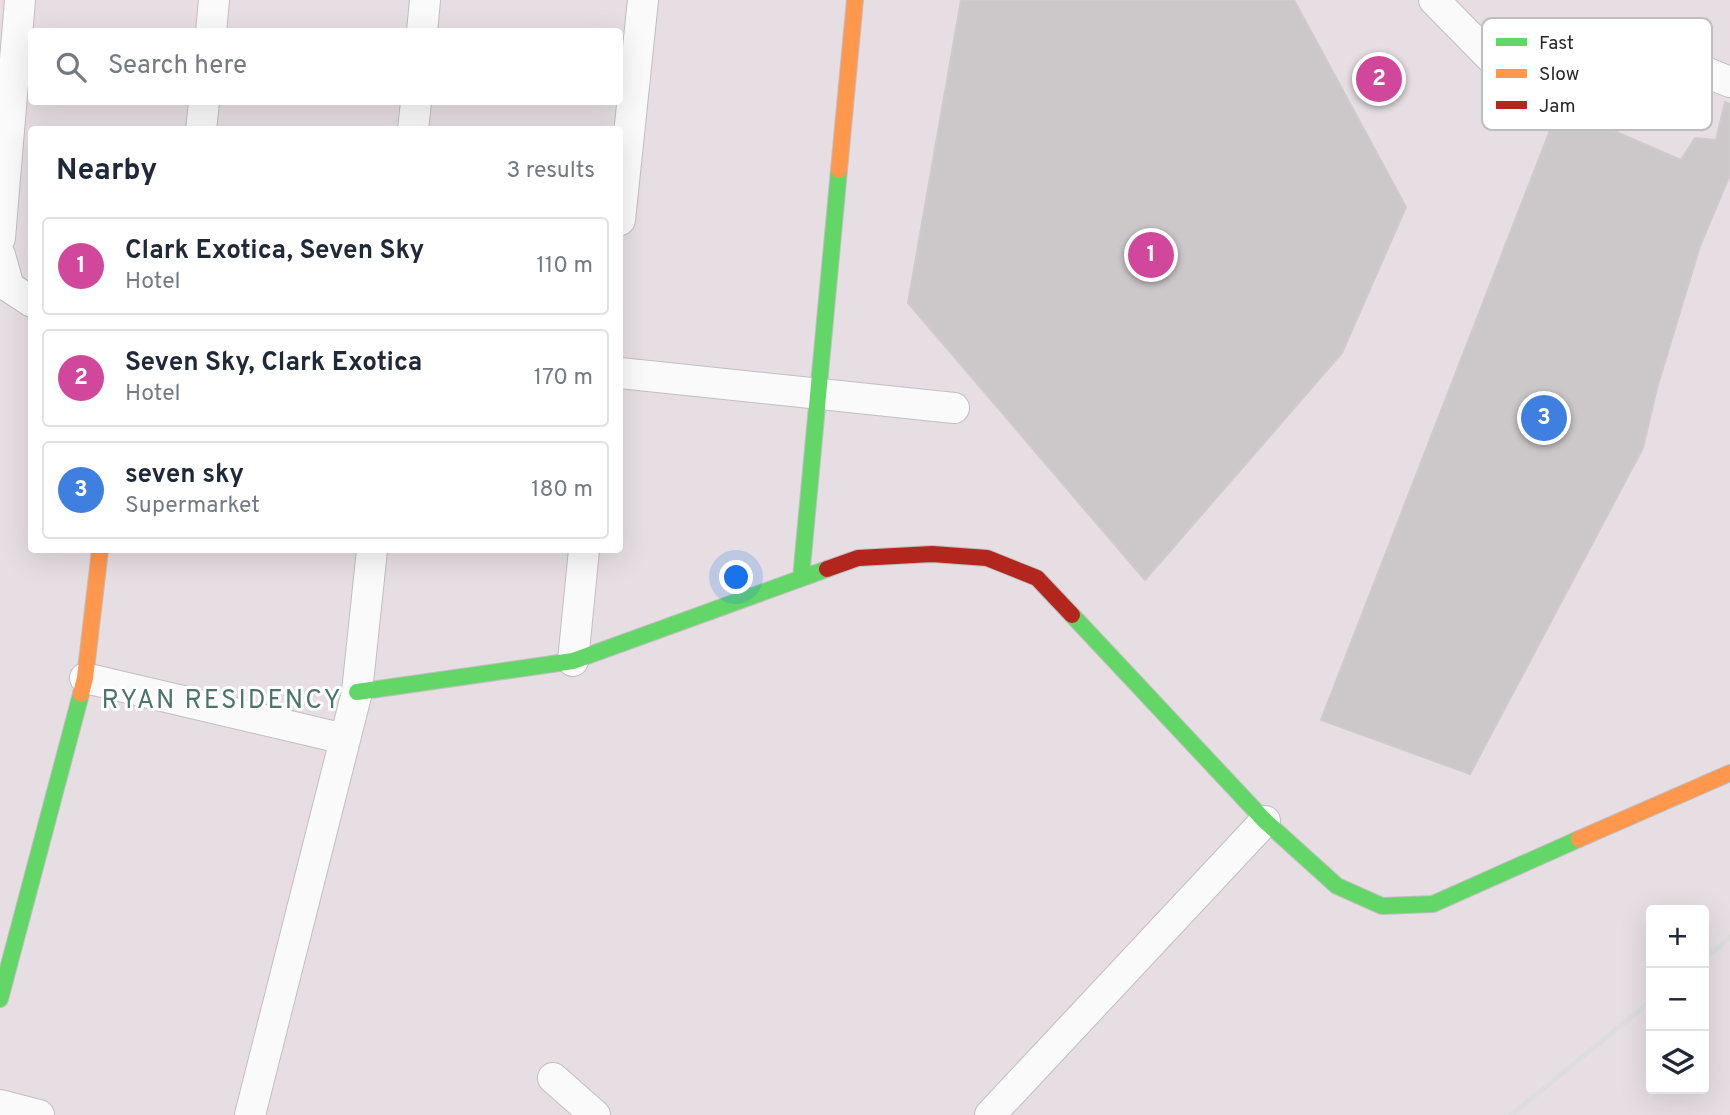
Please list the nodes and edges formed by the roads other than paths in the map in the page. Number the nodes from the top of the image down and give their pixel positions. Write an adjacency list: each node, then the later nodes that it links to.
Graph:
1 (20, 0): 17 (street)
2 (214, 0): 7 (street)
3 (425, 0): 8 (street)
4 (643, 0): 16 (street)
5 (855, 0): 21 (street)
6 (1434, 0): 9 (street)
7 (211, 28)
8 (422, 28)
9 (1482, 49)
10 (1712, 75): 11 (street)
11 (1730, 82)
12 (204, 105): 14 (street)
13 (416, 105): 15 (street)
14 (201, 126)
15 (413, 126)
16 (623, 191)
17 (0, 238)
18 (0, 254): 19 (street)
19 (28, 299)
20 (623, 373): 21 (street)
21 (818, 394): 22 (street); 26 (street)
22 (954, 408)
23 (100, 553): 28 (street)
24 (372, 553): 29 (street)
25 (584, 553): 27 (street)
26 (802, 578): 27 (street); 32 (street)
27 (573, 661): 29 (street)
28 (85, 678): 30 (street); 33 (street)
29 (357, 692): 30 (street)
30 (345, 739): 37 (street)
31 (1730, 773): 32 (street)
32 (1265, 821): 39 (street)
33 (0, 999)
34 (553, 1078): 38 (street)
35 (0, 1105): 36 (street)
36 (39, 1115)
37 (250, 1115)
38 (595, 1115)
39 (990, 1115)

